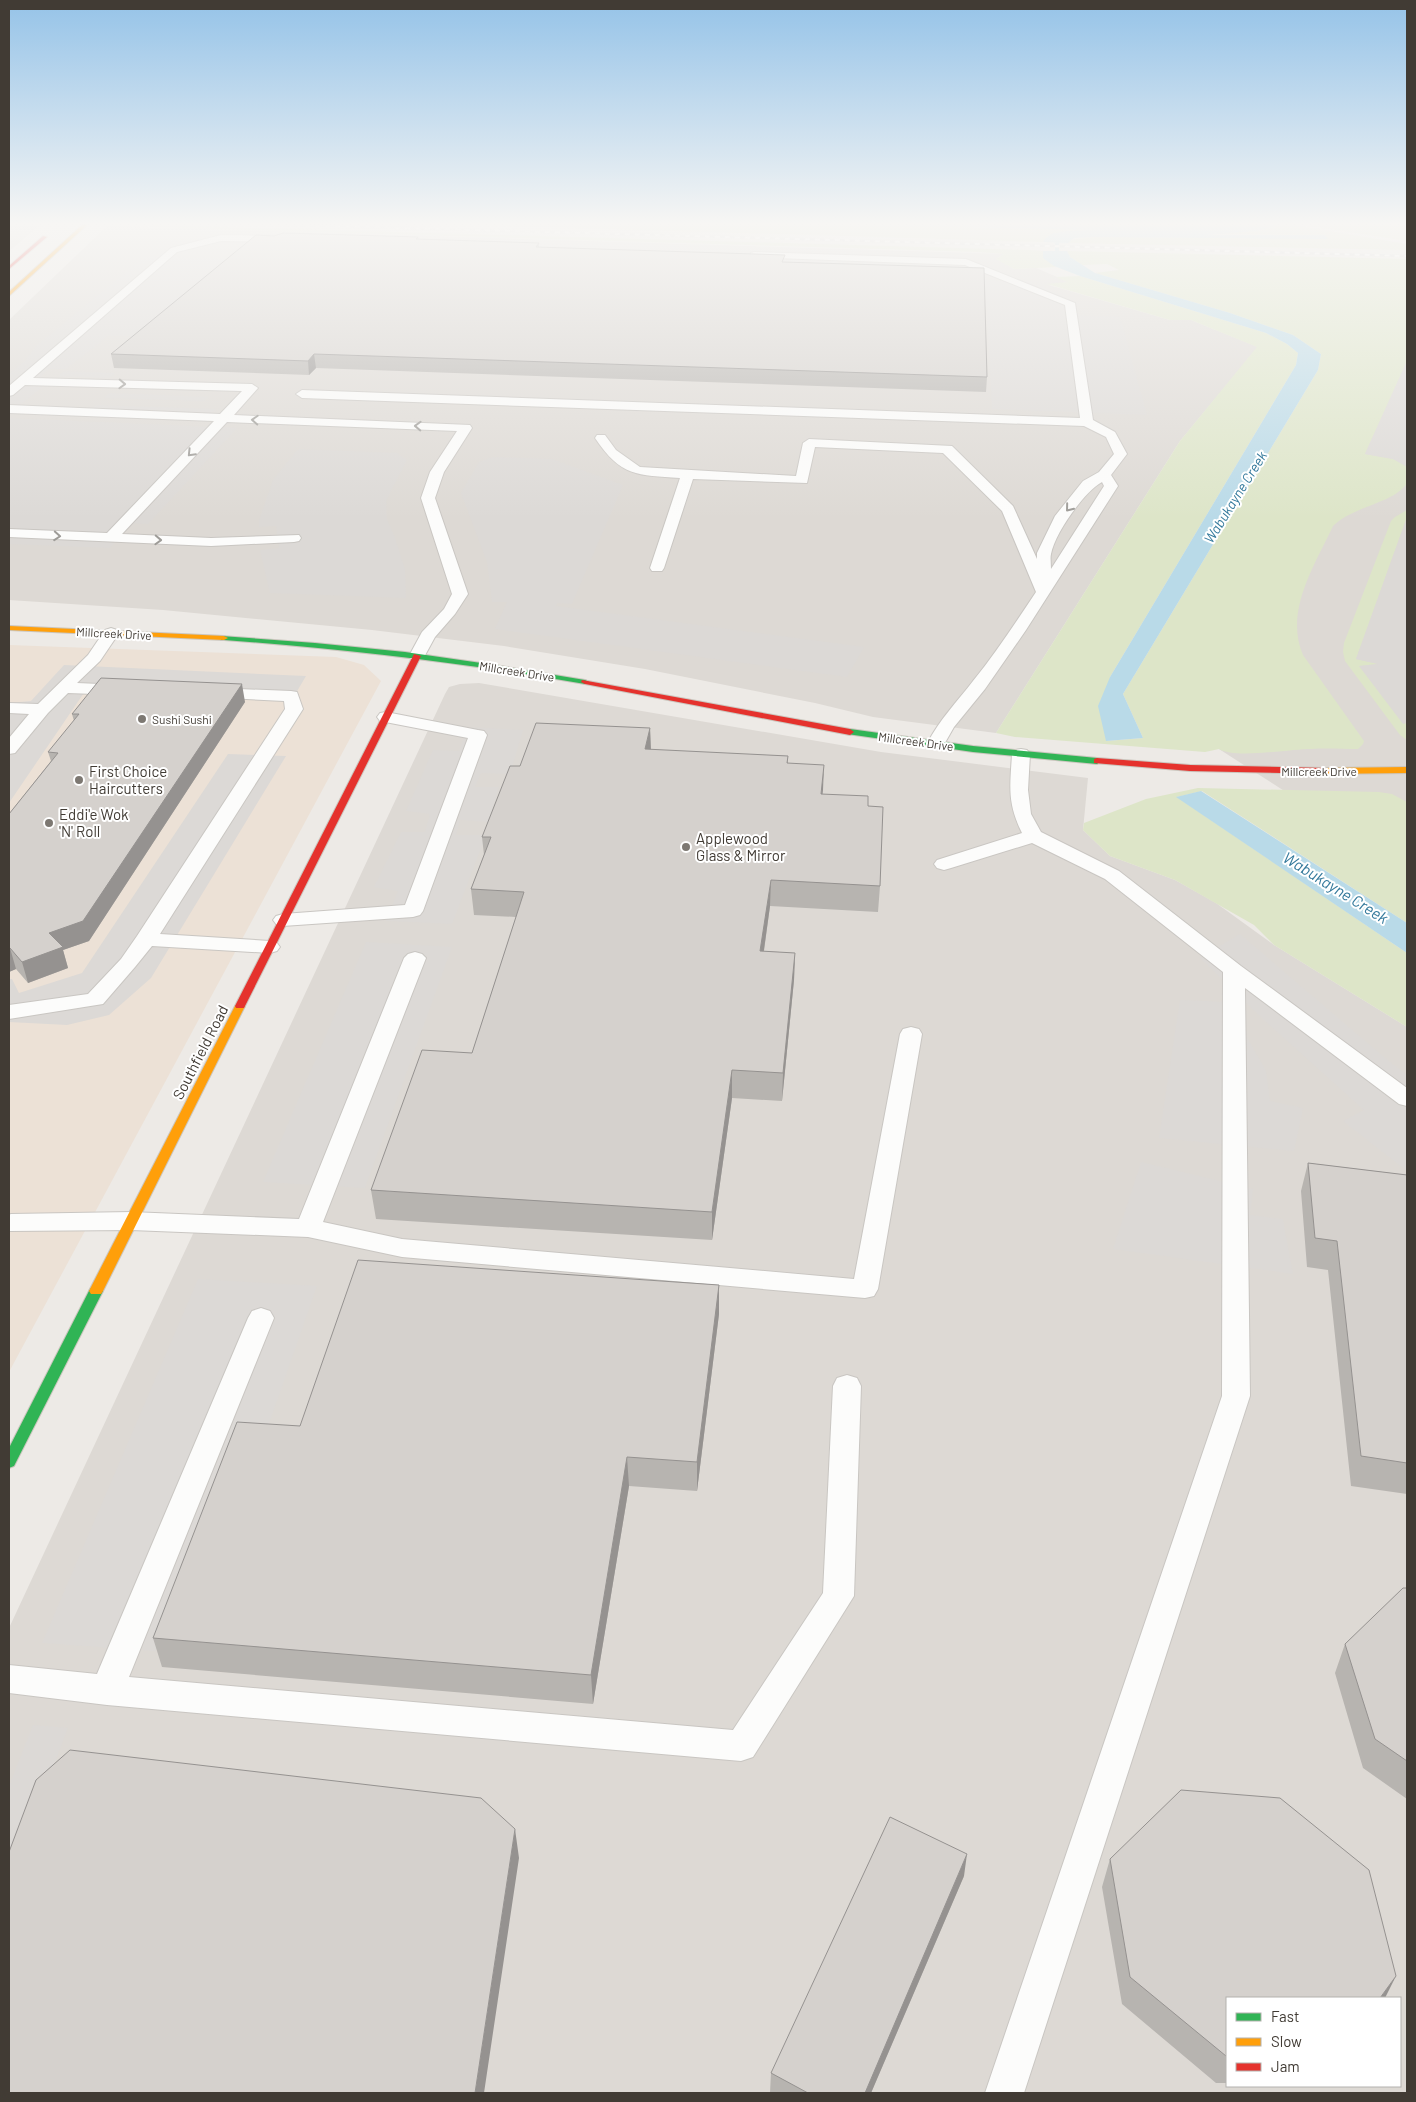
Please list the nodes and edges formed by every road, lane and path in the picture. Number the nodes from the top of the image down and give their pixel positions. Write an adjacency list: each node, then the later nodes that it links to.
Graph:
1 (89, 323): 3 (lane)
2 (1073, 323): 10 (lane)
3 (23, 380): 4 (lane); 5 (lane)
4 (73, 382): 8 (lane); 9 (lane, one-way to 9)
5 (9, 392)
6 (302, 394): 10 (lane)
7 (9, 410): 8 (lane)
8 (37, 411): 9 (lane)
9 (225, 418): 15 (lane, one-way to 15); 21 (lane, one-way to 9)
10 (1086, 422): 12 (lane)
11 (601, 438): 13 (lane)
12 (1104, 475): 18 (lane); 18 (lane, one-way to 18)
13 (688, 476): 17 (lane); 18 (lane)
14 (9, 532): 15 (lane, one-way to 15)
15 (110, 538): 16 (lane, one-way to 16)
16 (294, 538)
17 (656, 568)
18 (1043, 591): 28 (lane)
19 (9, 628): 20 (street, Millcreek Drive)
20 (111, 632): 21 (street, Millcreek Drive); 22 (lane)
21 (417, 656): 27 (street, Southfield Road); 28 (street, Millcreek Drive)
22 (63, 688): 23 (lane); 26 (lane)
23 (142, 691)
24 (192, 693): 35 (lane)
25 (9, 708): 26 (lane)
26 (42, 710): 29 (lane)
27 (386, 717): 34 (street, Southfield Road); 34 (lane)
28 (936, 744): 30 (street, Millcreek Drive)
29 (9, 749)
30 (1021, 754): 31 (street, Millcreek Drive); 32 (lane)
31 (1406, 771)
32 (1033, 836): 33 (lane); 38 (lane)
33 (944, 864)
34 (283, 920): 36 (street, Southfield Road)
35 (146, 939): 36 (lane); 39 (lane)
36 (270, 947): 42 (street, Southfield Road)
37 (415, 958): 44 (lane)
38 (1234, 970): 41 (lane); 50 (lane)
39 (9, 1012)
40 (910, 1034): 44 (lane)
41 (1407, 1099)
42 (130, 1222): 43 (lane); 44 (lane); 47 (street, Southfield Road)
43 (9, 1223)
44 (308, 1228)
45 (261, 1318): 49 (lane)
46 (847, 1386): 49 (lane)
47 (9, 1462)
48 (9, 1679): 49 (lane)
49 (107, 1690)
50 (1004, 2093)

